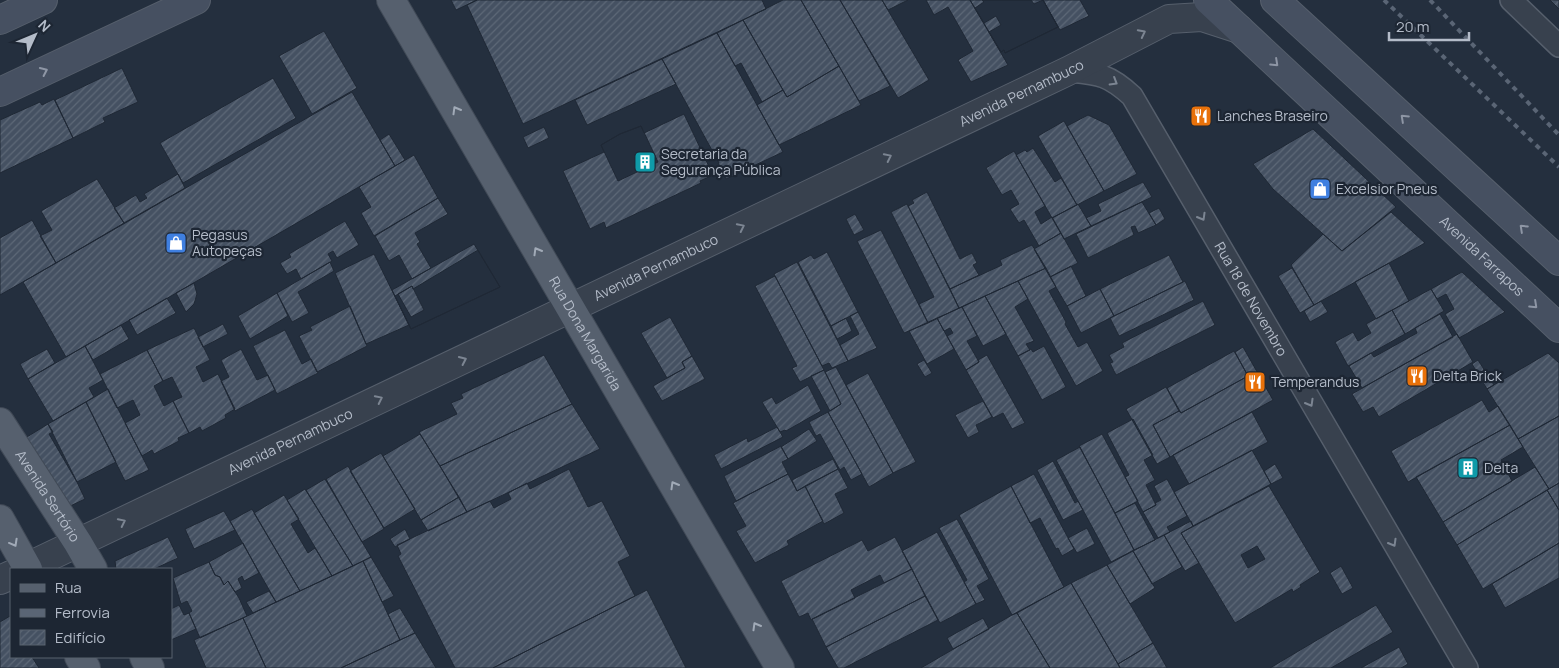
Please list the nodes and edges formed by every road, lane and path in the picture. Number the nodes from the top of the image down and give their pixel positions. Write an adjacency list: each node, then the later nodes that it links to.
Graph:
1 (43, 0): 7 (main road)
2 (196, 0): 11 (main road, one-way to 2)
3 (392, 0): 13 (main road, Rua Dona Margarida, one-way to 3)
4 (1208, 0): 8 (main road, Avenida Farrapos)
5 (1275, 0): 12 (main road, one-way to 5)
6 (1511, 0): 9 (street)
7 (0, 20)
8 (1239, 29): 10 (street, Avenida Pernambuco, one-way to 8); 14 (main road, Avenida Farrapos, one-way to 14)
9 (1559, 46)
10 (1068, 71): 13 (street, Avenida Pernambuco, one-way to 10); 22 (street, Rua 18 de Novembro, one-way to 22)
11 (0, 92)
12 (1559, 262)
13 (570, 308): 17 (street, Avenida Pernambuco, one-way to 13); 21 (main road, Rua Dona Margarida, one-way to 13)
14 (1559, 328)
15 (0, 422): 17 (main road, Avenida Sertório)
16 (0, 519): 18 (main road, one-way to 18)
17 (78, 543): 19 (street, Avenida Pernambuco); 20 (main road, Avenida Sertório)
18 (21, 568)
19 (26, 568)
20 (92, 568)
21 (780, 668)
22 (1466, 668)

